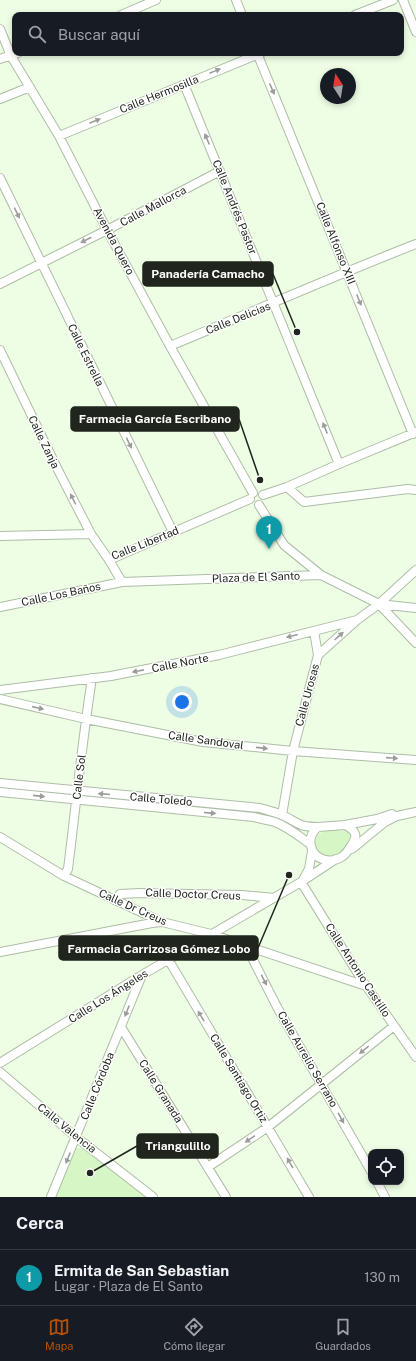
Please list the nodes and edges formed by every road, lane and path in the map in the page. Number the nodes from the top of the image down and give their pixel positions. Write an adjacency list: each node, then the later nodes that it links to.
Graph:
1 (156, 0): 5 (street)
2 (236, 0): 6 (street)
3 (393, 0): 7 (street)
4 (403, 0): 9 (street)
5 (128, 12)
6 (241, 12)
7 (363, 12)
8 (0, 29): 10 (street, Avenida Quero)
9 (416, 32)
10 (12, 50)
11 (12, 55): 15 (street)
12 (15, 56): 17 (street, Avenida Quero)
13 (251, 56): 16 (street, Calle Hermosilla, one-way to 13)
14 (259, 56): 25 (street, Calle Alfonso XIII, one-way to 25)
15 (0, 59)
16 (184, 84): 19 (street, Calle Hermosilla, one-way to 16); 20 (street, Calle Andrés Pastor, one-way to 16)
17 (30, 87): 18 (street); 19 (street, Avenida Quero)
18 (0, 99)
19 (58, 136): 22 (street, Avenida Quero)
20 (220, 171): 22 (street, Calle Mallorca); 27 (street, Calle Andrés Pastor)
21 (0, 178): 24 (street, Calle Estrella, one-way to 24)
22 (108, 230): 24 (street, Calle Mallorca, one-way to 24); 28 (street, Avenida Quero)
23 (416, 244): 25 (street, Calle Delicias)
24 (41, 263): 26 (street, Calle Mallorca); 37 (street, Calle Estrella, one-way to 37)
25 (347, 271): 27 (street, Calle Delicias); 30 (street, Calle Alfonso XIII, one-way to 30)
26 (0, 284)
27 (274, 303): 28 (street, Calle Delicias); 31 (street, Calle Andrés Pastor, one-way to 27)
28 (170, 346): 35 (street, Avenida Quero)
29 (0, 350): 38 (street, Calle Zanja, one-way to 29)
30 (415, 433): 31 (street)
31 (339, 464): 32 (street)
32 (287, 487): 33 (street); 34 (street)
33 (416, 490)
34 (263, 495): 35 (street); 36 (street)
35 (251, 496): 36 (street); 37 (street, Calle Libertad)
36 (259, 505): 42 (street, Plaza de El Santo)
37 (173, 532): 40 (street, Calle Libertad)
38 (91, 534): 39 (street); 40 (street, Calle Libertad)
39 (0, 536)
40 (108, 560): 43 (street)
41 (416, 570): 44 (street, Calle Urosas)
42 (321, 575): 43 (street, Plaza de El Santo); 44 (street)
43 (122, 582): 45 (street, Calle Los Baños)
44 (379, 604): 46 (street); 47 (street, Calle Urosas); 49 (street)
45 (0, 607)
46 (416, 608)
47 (357, 620): 48 (street, Calle Norte); 50 (street, Calle Urosas, one-way to 47)
48 (314, 631): 50 (street); 51 (street, Calle Norte, one-way to 51)
49 (416, 643)
50 (318, 655): 55 (street, Calle Urosas)
51 (92, 678): 52 (street, Calle Norte); 54 (street, Calle Sol)
52 (0, 690)
53 (0, 699): 54 (street, Calle Sandoval, one-way to 54)
54 (86, 719): 55 (street, Calle Sandoval, one-way to 55); 58 (street, Calle Sol)
55 (292, 751): 56 (street, Calle Sandoval, one-way to 56); 63 (street, Calle Urosas)
56 (416, 760)
57 (0, 783): 58 (street, Calle Toledo)
58 (78, 791): 60 (street, Calle Sol); 63 (street, Calle Toledo, one-way to 58)
59 (0, 792): 60 (street, Calle Toledo, one-way to 60)
60 (76, 800): 67 (street, Calle Toledo, one-way to 67); 70 (street, Calle Sol)
61 (416, 809): 64 (street)
62 (416, 812): 68 (street)
63 (282, 815): 65 (street, Calle Toledo)
64 (345, 825): 65 (street); 68 (street)
65 (318, 827): 67 (street)
66 (0, 837): 70 (street, Calle Dr Creus)
67 (311, 848): 69 (street); 71 (street)
68 (344, 855): 69 (street)
69 (336, 860): 71 (street, Calle Los Ángeles)
70 (64, 876): 73 (street, Calle Dr Creus)
71 (301, 882): 72 (street, Calle Los Ángeles); 80 (street, Calle Antonio Castillo)
72 (274, 898): 73 (street, Calle Doctor Creus); 75 (street, Calle Los Ángeles)
73 (114, 900): 74 (street, Calle Dr Creus)
74 (162, 922): 75 (street, Calle Dr Creus); 77 (street)
75 (211, 934): 76 (street, Calle Dr Creus); 78 (street, Calle Los Ángeles)
76 (246, 946): 80 (street, Calle Dr Creus); 86 (street, Calle Aurelio Serrano, one-way to 86)
77 (0, 952)
78 (168, 959): 79 (street, Calle Los Ángeles); 87 (street, Calle Santiago Ortiz, one-way to 78)
79 (142, 975): 82 (street, Calle Córdoba, one-way to 82); 84 (street, Calle Los Ángeles)
80 (366, 986): 81 (street, Calle Antonio Castillo)
81 (394, 1026): 83 (street, Calle Antonio Castillo); 86 (street, one-way to 86)
82 (121, 1027): 88 (street, Calle Córdoba); 90 (street, Calle Granada)
83 (415, 1052)
84 (0, 1063)
85 (0, 1072): 88 (street, Calle Valencia)
86 (322, 1083): 87 (street); 89 (street, Calle Aurelio Serrano, one-way to 89)
87 (268, 1127): 90 (street, one-way to 90); 95 (street, Calle Santiago Ortiz, one-way to 87)
88 (76, 1136): 92 (street, Calle Córdoba, one-way to 92); 93 (street, Calle Valencia)
89 (368, 1166)
90 (208, 1167): 94 (street, Calle Granada)
91 (379, 1185): 96 (street)
92 (51, 1197)
93 (153, 1197)
94 (226, 1197)
95 (309, 1197)
96 (385, 1197)

